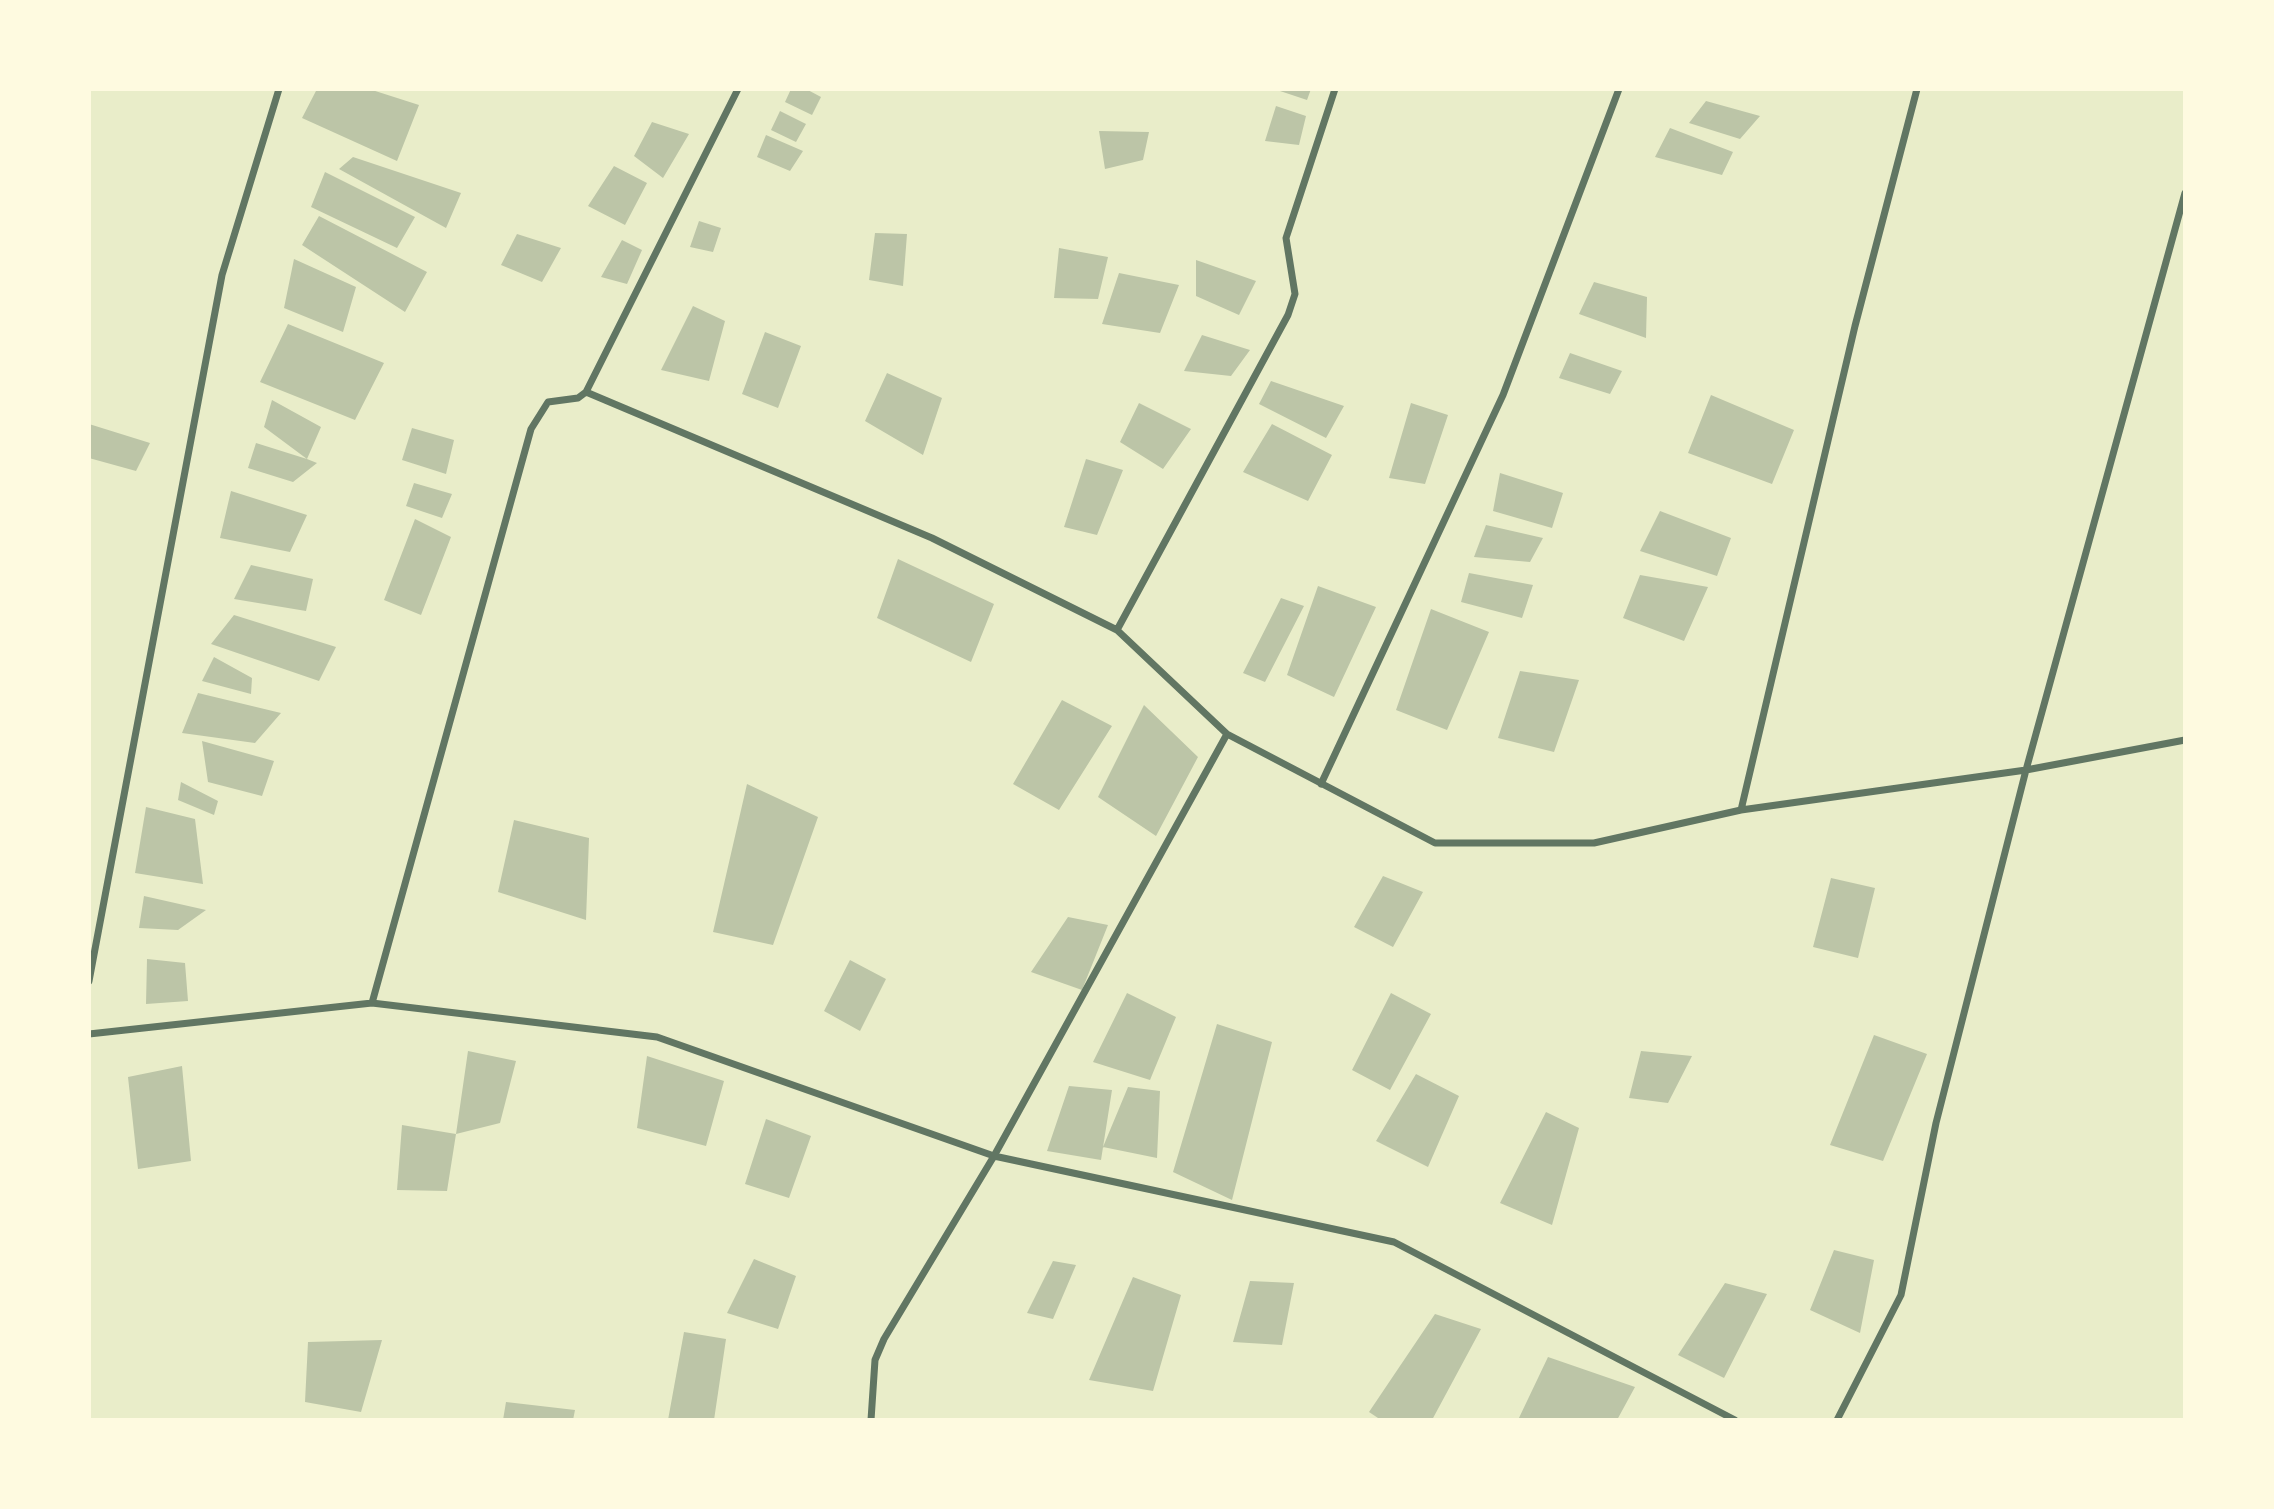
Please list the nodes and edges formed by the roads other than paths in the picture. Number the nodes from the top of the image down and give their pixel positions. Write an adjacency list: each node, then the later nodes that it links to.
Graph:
1 (279, 89): 14 (street)
2 (738, 89): 7 (street)
3 (1335, 89): 8 (street)
4 (1619, 89): 12 (street)
5 (1917, 89): 13 (street)
6 (2185, 193): 11 (street)
7 (586, 392): 8 (street); 15 (street)
8 (1117, 630): 9 (street)
9 (1227, 734): 12 (street); 17 (street)
10 (2185, 740): 11 (street)
11 (2026, 770): 13 (street); 20 (street)
12 (1321, 784): 13 (street)
13 (1741, 810)
14 (89, 981)
15 (372, 1003): 16 (street); 17 (street)
16 (89, 1034)
17 (994, 1156): 18 (street); 19 (street)
18 (871, 1420)
19 (1735, 1420)
20 (1837, 1420)

